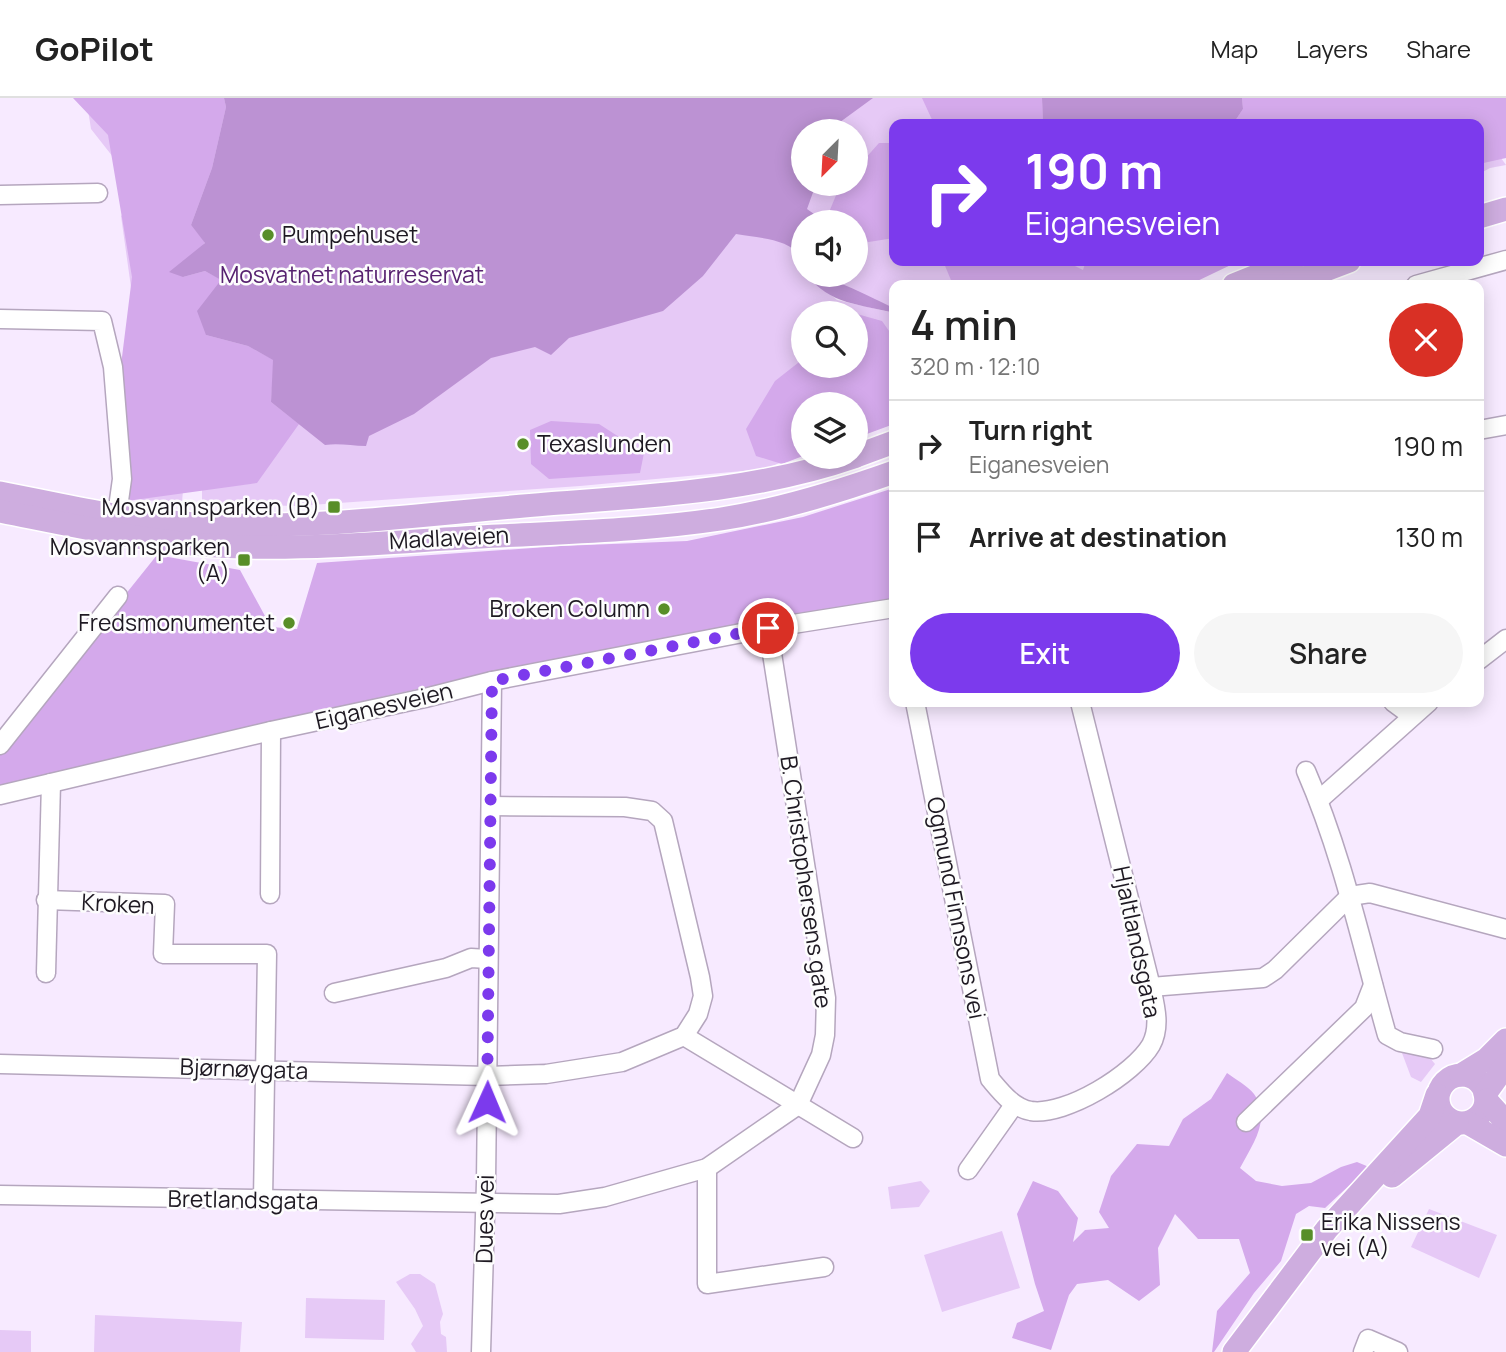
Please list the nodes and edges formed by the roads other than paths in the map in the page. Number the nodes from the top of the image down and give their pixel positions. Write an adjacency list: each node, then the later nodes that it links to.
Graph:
1 (98, 193): 3 (street)
2 (1506, 194): 4 (main road)
3 (0, 195)
4 (1484, 200)
5 (1506, 209): 6 (main road)
6 (1484, 216)
7 (1506, 260): 12 (street)
8 (1281, 266): 10 (main road)
9 (1336, 266): 11 (main road)
10 (1246, 280)
11 (1299, 280)
12 (1434, 280)
13 (0, 319): 22 (street)
14 (1506, 425): 15 (street)
15 (1484, 428)
16 (889, 444): 17 (main road, Madlaveien)
17 (868, 451)
18 (808, 469): 22 (main road, Madlaveien)
19 (889, 474): 21 (main road, Madlaveien)
20 (0, 492): 22 (main road, Madlaveien)
21 (0, 511)
22 (117, 515)
23 (118, 596): 35 (street)
24 (889, 610): 25 (street, Eiganesveien)
25 (768, 628): 28 (street, Eiganesveien); 60 (street, B. Christophersens gate)
26 (1506, 639): 27 (street)
27 (1484, 656)
28 (492, 681): 34 (street, Eiganesveien); 40 (street, Dues vei)
29 (916, 707): 61 (street, Ogmund Finnsons vei)
30 (1081, 707): 48 (street, Hjaltlandsgata)
31 (1400, 707): 33 (street)
32 (1423, 707): 33 (street)
33 (1412, 716): 39 (street)
34 (271, 731): 37 (street, Eiganesveien); 41 (street)
35 (0, 745)
36 (1306, 771): 39 (street)
37 (51, 783): 38 (street, Eiganesveien); 43 (street)
38 (0, 795)
39 (1319, 800): 42 (street)
40 (491, 806): 45 (street, Dues vei); 50 (street)
41 (270, 894)
42 (1350, 896): 44 (street); 47 (street); 48 (street)
43 (46, 900): 46 (street); 55 (street, Kroken)
44 (1506, 929)
45 (488, 959): 49 (street); 57 (street, Dues vei)
46 (46, 973)
47 (1373, 985): 52 (street); 62 (street)
48 (1152, 987): 61 (street, Hjaltlandsgata)
49 (334, 993)
50 (684, 1036): 57 (street, Bjørnøygata); 60 (street)
51 (1506, 1040): 56 (main road)
52 (1433, 1049)
53 (0, 1064): 55 (street, Bjørnøygata)
54 (1506, 1065): 59 (main road)
55 (265, 1070): 57 (street, Bjørnøygata); 70 (street)
56 (1461, 1075): 58 (main road); 59 (main road)
57 (487, 1076): 71 (street, Dues vei)
58 (1437, 1095): 64 (main road); 72 (main road)
59 (1486, 1097): 63 (main road); 64 (main road)
60 (798, 1104): 65 (street); 67 (street, B. Christophersens gate)
61 (1022, 1108): 68 (street)
62 (1246, 1122)
63 (1506, 1122)
64 (1462, 1123): 66 (main road); 72 (main road)
65 (853, 1138)
66 (1506, 1145)
67 (707, 1168): 71 (street, B. Christophersens gate); 73 (street)
68 (968, 1170)
69 (0, 1195): 70 (street, Bretlandsgata)
70 (263, 1200): 71 (street, Bretlandsgata)
71 (485, 1204): 74 (street, Dues vei)
72 (1313, 1249): 75 (main road)
73 (824, 1267)
74 (481, 1352)
75 (1234, 1352)
76 (1363, 1352): 77 (street)
77 (1398, 1352)

